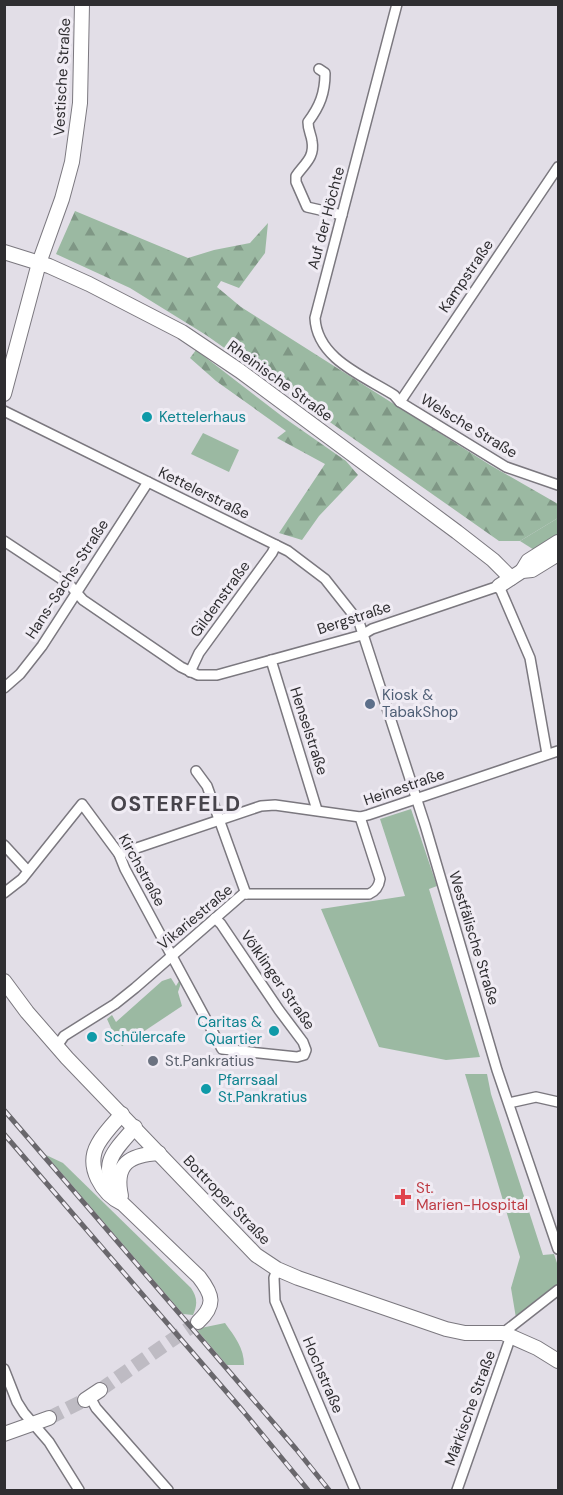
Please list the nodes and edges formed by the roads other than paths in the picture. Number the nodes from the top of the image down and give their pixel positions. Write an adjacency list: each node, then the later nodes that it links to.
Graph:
1 (82, 4): 7 (main road, Vestische Straße)
2 (397, 4): 5 (street, Auf der Höchte)
3 (319, 69): 5 (street)
4 (558, 167): 9 (street, Kampstraße)
5 (342, 215): 9 (street, Auf der Höchte)
6 (4, 252): 7 (main road, Rheinische Straße)
7 (39, 263): 8 (main road, Vestische Straße); 17 (main road, Rheinische Straße)
8 (4, 394)
9 (399, 402): 12 (street, Welsche Straße)
10 (4, 411): 11 (street, Kettelerstraße)
11 (148, 482): 15 (street, Kettelerstraße); 19 (street, Hans-Sachs-Straße)
12 (558, 485)
13 (4, 541): 19 (street)
14 (558, 542): 17 (main road, Bergstraße)
15 (276, 545): 20 (street, Kettelerstraße); 22 (street, Gildenstraße)
16 (558, 554): 17 (main road, Bergstraße)
17 (516, 574): 18 (main road, Bergstraße)
18 (499, 586): 20 (street, Bergstraße); 25 (street)
19 (76, 593): 22 (street); 23 (street, Hans-Sachs-Straße)
20 (362, 635): 21 (street, Bergstraße); 27 (street, Westfälische Straße)
21 (271, 660): 22 (street, Bergstraße); 28 (street, Henselstraße)
22 (190, 672)
23 (4, 688)
24 (558, 751): 25 (street, Heinestraße)
25 (547, 754): 27 (street, Heinestraße)
26 (196, 771): 30 (street)
27 (416, 799): 29 (street, Heinestraße); 42 (street, Westfälische Straße)
28 (317, 810): 29 (street, Heinestraße); 30 (street, Heinestraße)
29 (360, 817): 35 (street, Vikariestraße)
30 (220, 819): 32 (street, Heinestraße); 35 (street)
31 (4, 845): 33 (street)
32 (119, 854): 33 (street, Kirchstraße); 37 (street, Kirchstraße)
33 (28, 871): 34 (street)
34 (4, 893)
35 (246, 894): 36 (street, Vikariestraße)
36 (215, 918): 37 (street, Vikariestraße); 40 (street, Völklinger Straße)
37 (171, 955): 39 (street, Vikariestraße); 40 (street, Kirchstraße)
38 (4, 981): 39 (main road, Bottroper Straße)
39 (57, 1046): 43 (main road, Bottroper Straße)
40 (222, 1049)
41 (558, 1102): 42 (street)
42 (509, 1103): 47 (street, Westfälische Straße)
43 (122, 1114): 44 (main road, Bottroper Straße); 46 (main road)
44 (135, 1127): 45 (main road, Bottroper Straße); 46 (main road)
45 (159, 1153): 46 (main road); 48 (main road, Bottroper Straße)
46 (123, 1204): 50 (main road)
47 (558, 1249)
48 (277, 1269): 51 (main road, Bottroper Straße); 60 (street, Hochstraße)
49 (558, 1290): 51 (street)
50 (198, 1322)
51 (507, 1334): 52 (main road, Bottroper Straße); 61 (street, Märkische Straße)
52 (558, 1361)
53 (4, 1370): 56 (street)
54 (92, 1396): 59 (street)
55 (50, 1418): 56 (main road)
56 (35, 1424): 57 (main road); 58 (street)
57 (4, 1434)
58 (79, 1491)
59 (168, 1491)
60 (355, 1491)
61 (457, 1491)

